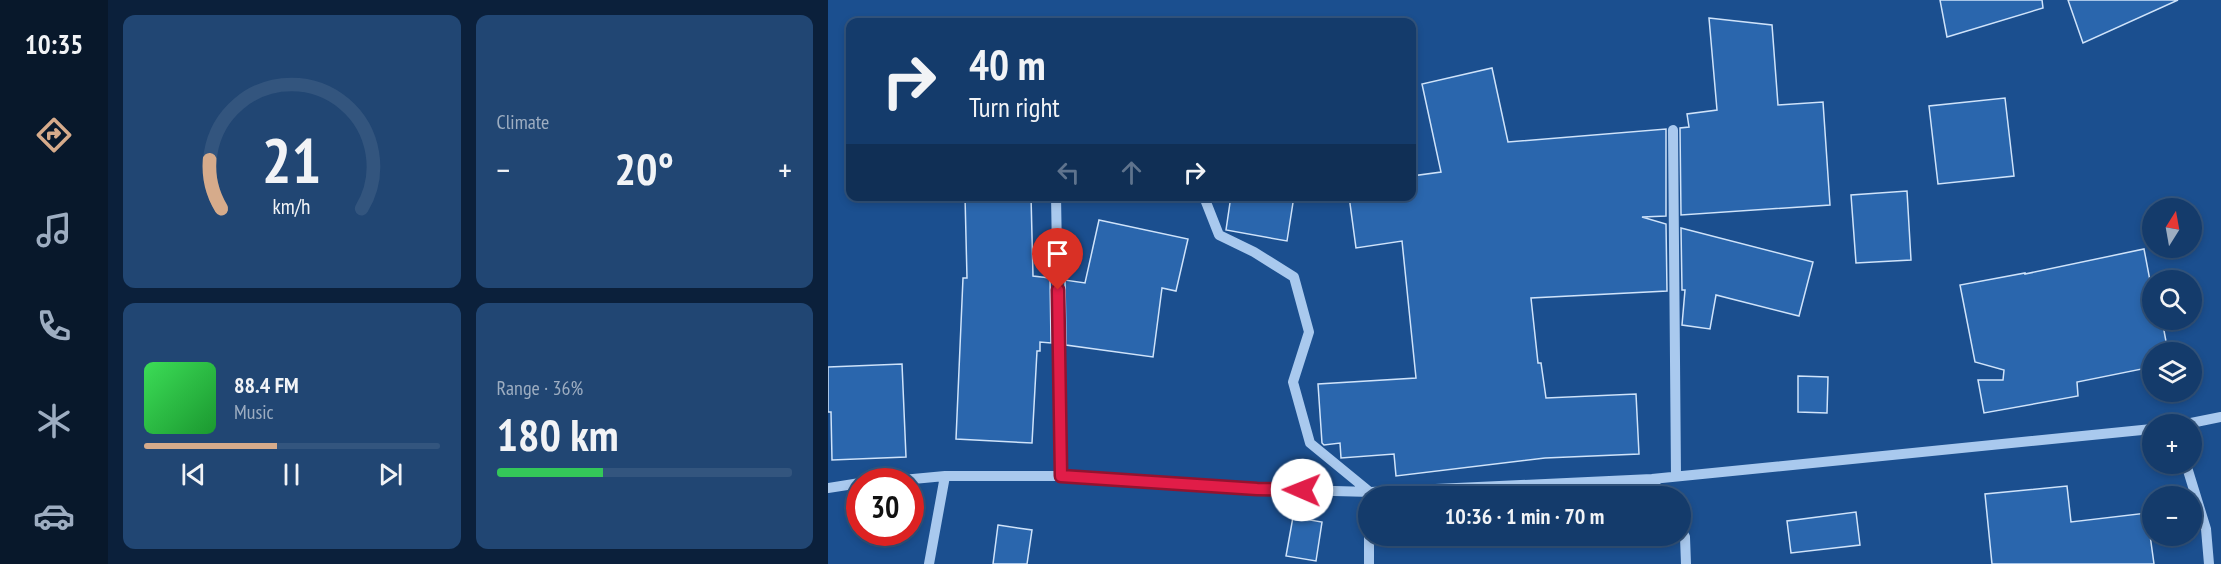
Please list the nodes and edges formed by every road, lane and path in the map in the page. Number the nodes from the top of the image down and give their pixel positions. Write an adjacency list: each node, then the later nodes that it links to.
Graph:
1 (1673, 130): 9 (street)
2 (1056, 201): 8 (street)
3 (1206, 201): 14 (street)
4 (2221, 417): 5 (street)
5 (2202, 421)
6 (2142, 430): 9 (street)
7 (2189, 474): 24 (street)
8 (1061, 476): 10 (street); 18 (street)
9 (1676, 476): 12 (street)
10 (945, 477): 11 (street); 21 (street)
11 (924, 479)
12 (1652, 479): 15 (street); 16 (street)
13 (846, 485): 17 (street)
14 (1361, 486)
15 (1521, 486)
16 (1656, 486)
17 (828, 488)
18 (1358, 493)
19 (1369, 546): 22 (street)
20 (1685, 546): 23 (street)
21 (929, 564)
22 (1368, 564)
23 (1686, 564)
24 (2208, 564)

